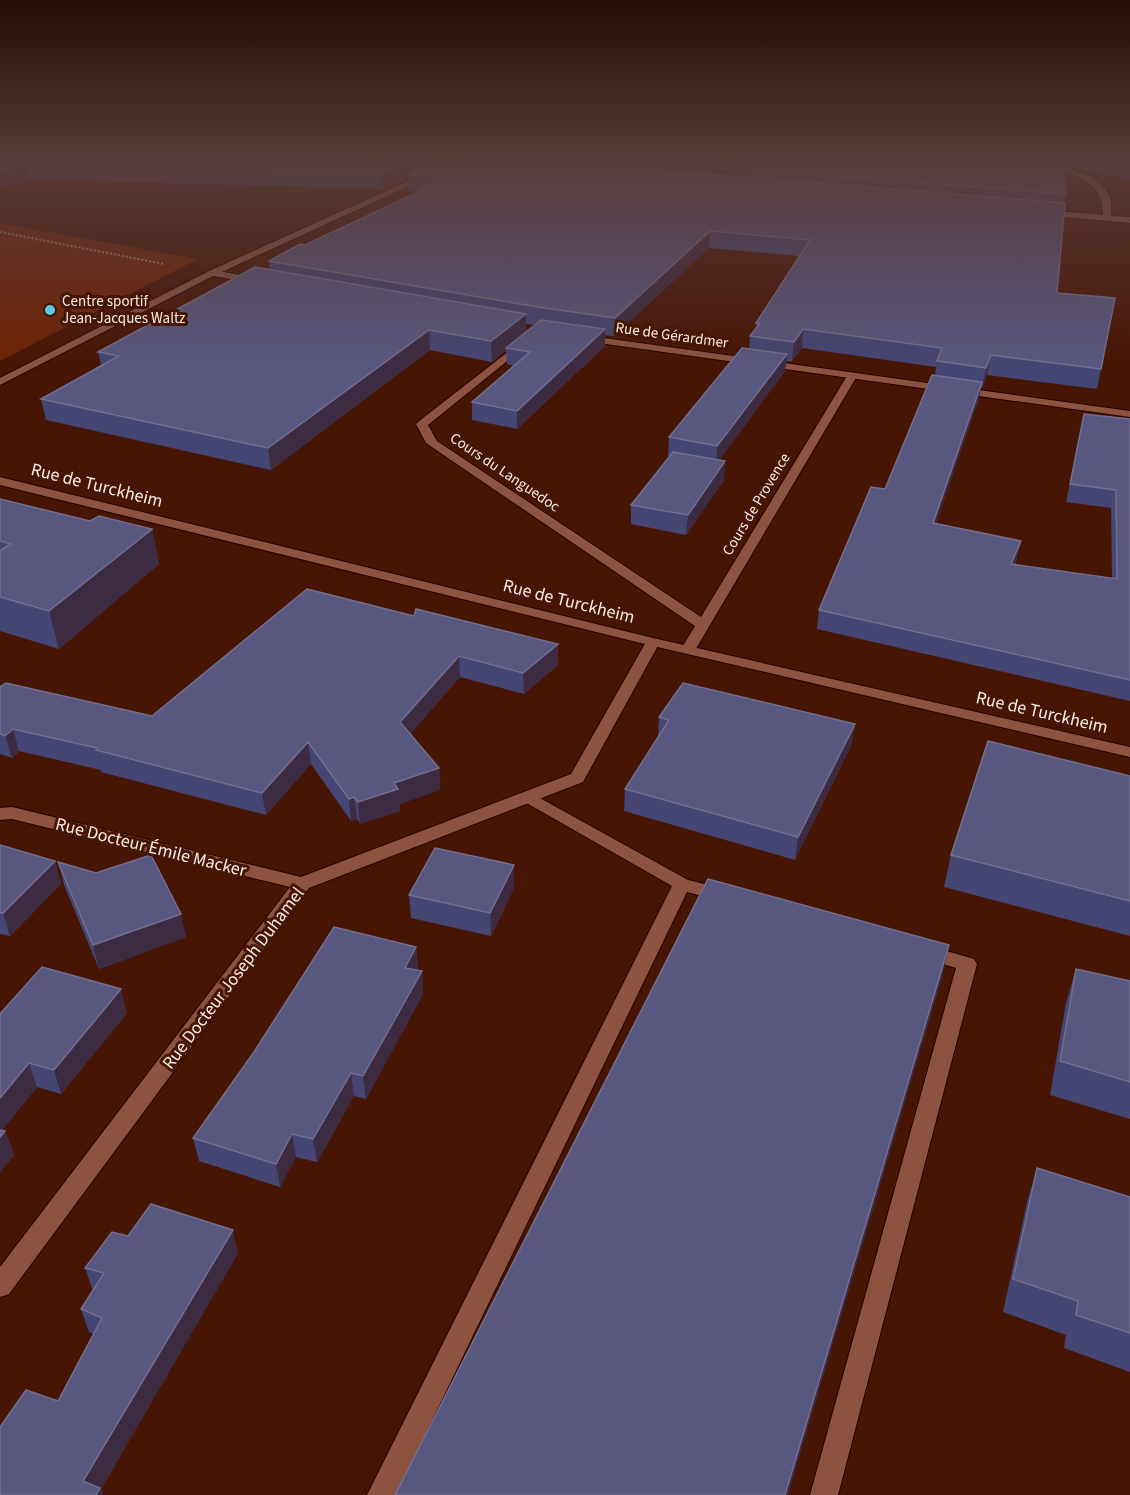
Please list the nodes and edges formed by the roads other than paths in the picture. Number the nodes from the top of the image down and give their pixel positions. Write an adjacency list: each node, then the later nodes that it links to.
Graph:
1 (316, 227): 2 (street)
2 (212, 273): 3 (street); 7 (street)
3 (265, 282)
4 (538, 331): 10 (street, Cours du Languedoc)
5 (571, 336): 6 (street, Rue de Gérardmer)
6 (852, 376): 8 (street, Rue de Gérardmer); 10 (street, Cours de Provence)
7 (0, 382)
8 (1130, 414)
9 (0, 481): 11 (street, Rue de Turckheim)
10 (702, 624): 12 (street, Cours de Provence)
11 (653, 642): 12 (street, Rue de Turckheim); 14 (street, Rue Docteur Joseph Duhamel)
12 (689, 649): 13 (street, Rue de Turckheim)
13 (1130, 752)
14 (529, 797): 16 (street, Rue Docteur Joseph Duhamel); 17 (street)
15 (0, 814): 16 (street, Rue Docteur Émile Macker)
16 (302, 884): 20 (street, Rue Docteur Joseph Duhamel)
17 (682, 884): 18 (street); 21 (street)
18 (750, 903)
19 (910, 948): 22 (street)
20 (0, 1286)
21 (381, 1495)
22 (824, 1495)

